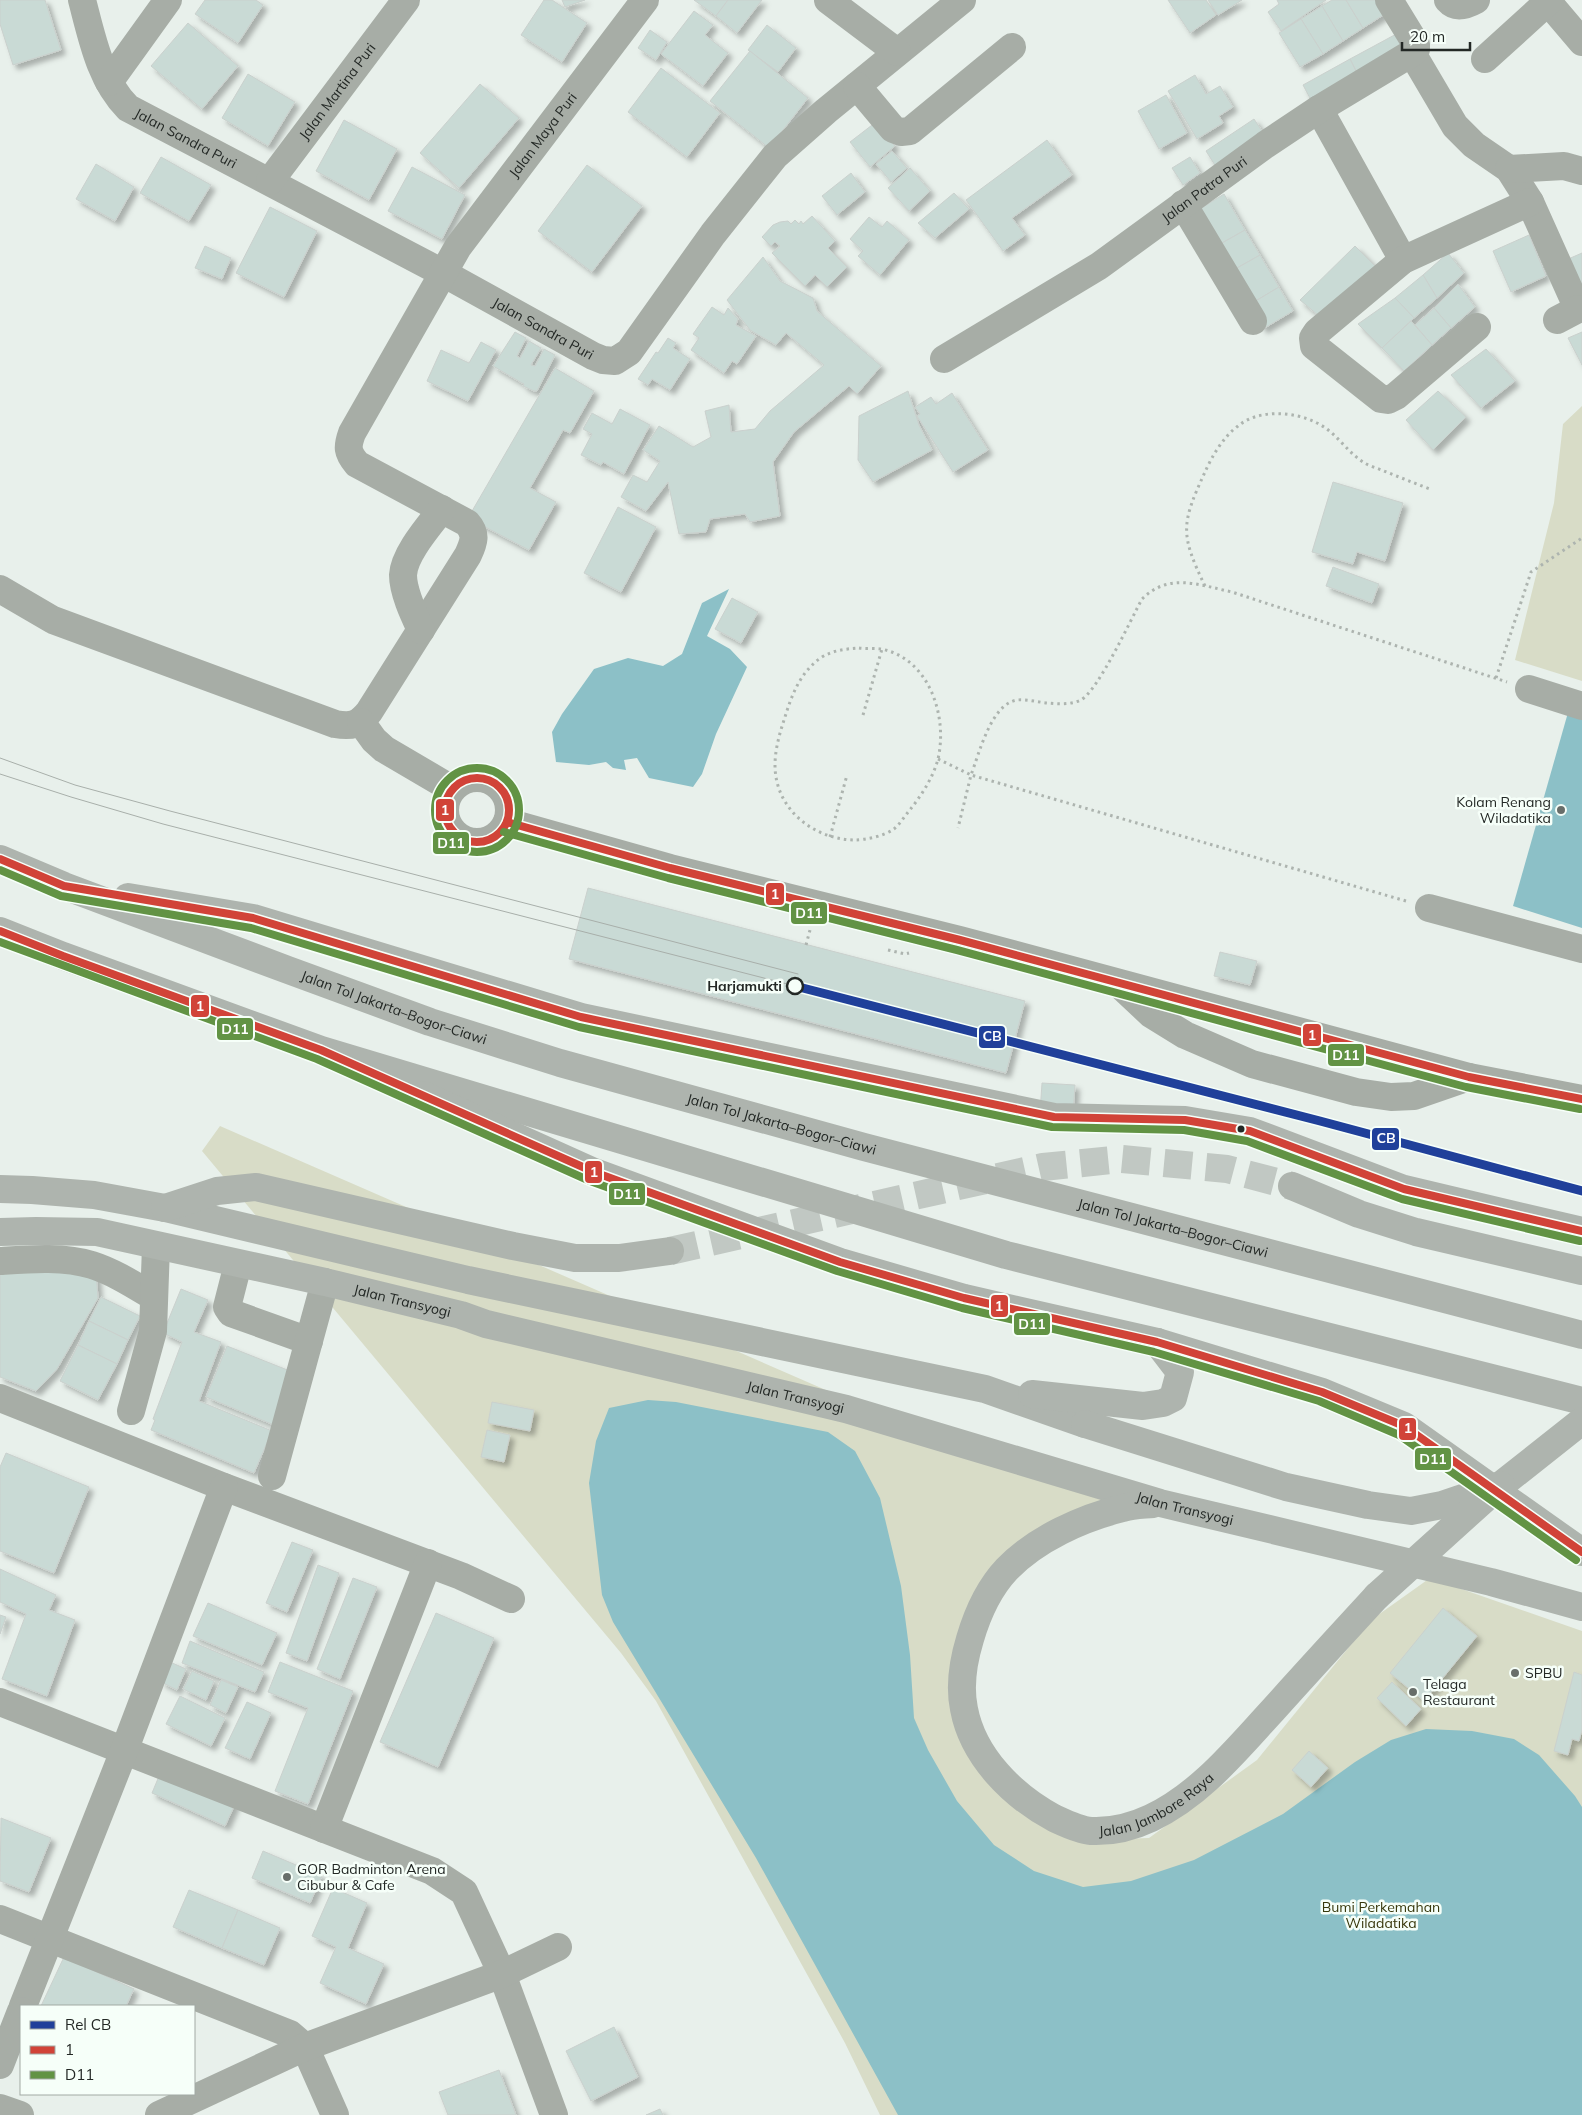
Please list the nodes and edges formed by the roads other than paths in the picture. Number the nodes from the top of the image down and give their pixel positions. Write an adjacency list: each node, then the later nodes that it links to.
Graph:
1 (82, 0): 16 (street, Jalan Sandra Puri)
2 (168, 0): 16 (street)
3 (406, 0): 21 (street, Jalan Martina Puri)
4 (645, 0): 25 (street, Jalan Maya Puri)
5 (828, 0): 13 (street)
6 (962, 0): 13 (street, Jalan Sandra Puri)
7 (1389, 0): 14 (street)
8 (1448, 0): 9 (street)
9 (1476, 0)
10 (1549, 1): 11 (street); 15 (street)
11 (1582, 42)
12 (1012, 47): 17 (street)
13 (897, 52): 17 (street, Jalan Sandra Puri)
14 (1412, 53): 18 (street, Jalan Patra Puri); 19 (street)
15 (1486, 59)
16 (109, 82): 21 (street, Jalan Sandra Puri)
17 (856, 86): 25 (street, Jalan Sandra Puri)
18 (1319, 109): 23 (street, Jalan Patra Puri); 24 (street)
19 (1510, 169): 20 (street); 22 (street)
20 (1582, 171)
21 (270, 181): 25 (street, Jalan Sandra Puri)
22 (1530, 202): 24 (street); 26 (street)
23 (1183, 204): 27 (street); 29 (street, Jalan Patra Puri)
24 (1403, 260): 28 (street)
25 (443, 272): 30 (street, Jalan Maya Puri)
26 (1572, 312)
27 (1253, 321)
28 (1477, 327)
29 (944, 359)
30 (442, 510): 32 (street); 32 (street)
31 (0, 589): 35 (street)
32 (421, 630): 35 (street)
33 (1529, 689): 34 (street)
34 (1582, 706)
35 (361, 722): 36 (street)
36 (452, 789): 37 (street); 37 (street)
37 (507, 822): 43 (street)
38 (0, 859): 39 (highway, Jalan Tol Jakarta–Bogor–Ciawi)
39 (64, 886): 50 (highway); 61 (highway, Jalan Tol Jakarta–Bogor–Ciawi)
40 (1429, 908): 42 (street)
41 (0, 931): 44 (highway)
42 (1582, 949)
43 (1116, 981): 45 (street); 45 (street)
44 (322, 1050): 63 (highway); 65 (highway)
45 (1469, 1077): 46 (street)
46 (1582, 1099)
47 (1292, 1186): 56 (highway)
48 (0, 1189): 49 (highway)
49 (164, 1208): 53 (highway); 57 (highway)
50 (1582, 1231)
51 (0, 1232): 52 (highway, Jalan Transyogi)
52 (156, 1246): 55 (highway, Jalan Transyogi); 59 (street)
53 (670, 1251)
54 (0, 1261): 59 (street)
55 (238, 1264): 58 (highway, Jalan Transyogi); 62 (street)
56 (1582, 1271)
57 (468, 1280): 60 (highway); 64 (highway)
58 (325, 1282): 60 (highway, Jalan Transyogi); 62 (street)
59 (154, 1297): 68 (street)
60 (461, 1316): 74 (highway, Jalan Transyogi)
61 (1582, 1335)
62 (309, 1341): 71 (street)
63 (1157, 1342): 64 (highway); 75 (highway)
64 (985, 1389): 72 (highway, bridge)
65 (1543, 1390): 67 (highway); 69 (highway)
66 (0, 1398): 73 (street)
67 (1582, 1401)
68 (131, 1411)
69 (1582, 1414)
70 (1582, 1422): 72 (highway, Jalan Jambore Raya)
71 (272, 1476)
72 (1501, 1484): 74 (highway, Jalan Jambore Raya, bridge)
73 (224, 1487): 76 (street); 80 (street)
74 (1160, 1503): 78 (highway, Jalan Transyogi)
75 (1582, 1552)
76 (428, 1563): 77 (street); 81 (street)
77 (512, 1599)
78 (1582, 1607)
79 (0, 1702): 80 (street)
80 (124, 1751): 81 (street); 83 (street)
81 (324, 1829): 85 (street)
82 (0, 1919): 83 (street)
83 (50, 1939): 86 (street); 88 (street)
84 (558, 1947): 85 (street)
85 (502, 1974): 88 (street); 94 (street)
86 (23, 2005)
87 (20, 2014): 89 (street)
88 (305, 2047): 92 (street); 93 (street)
89 (0, 2065)
90 (0, 2108): 91 (street)
91 (20, 2115)
92 (159, 2115)
93 (335, 2115)
94 (554, 2115)

